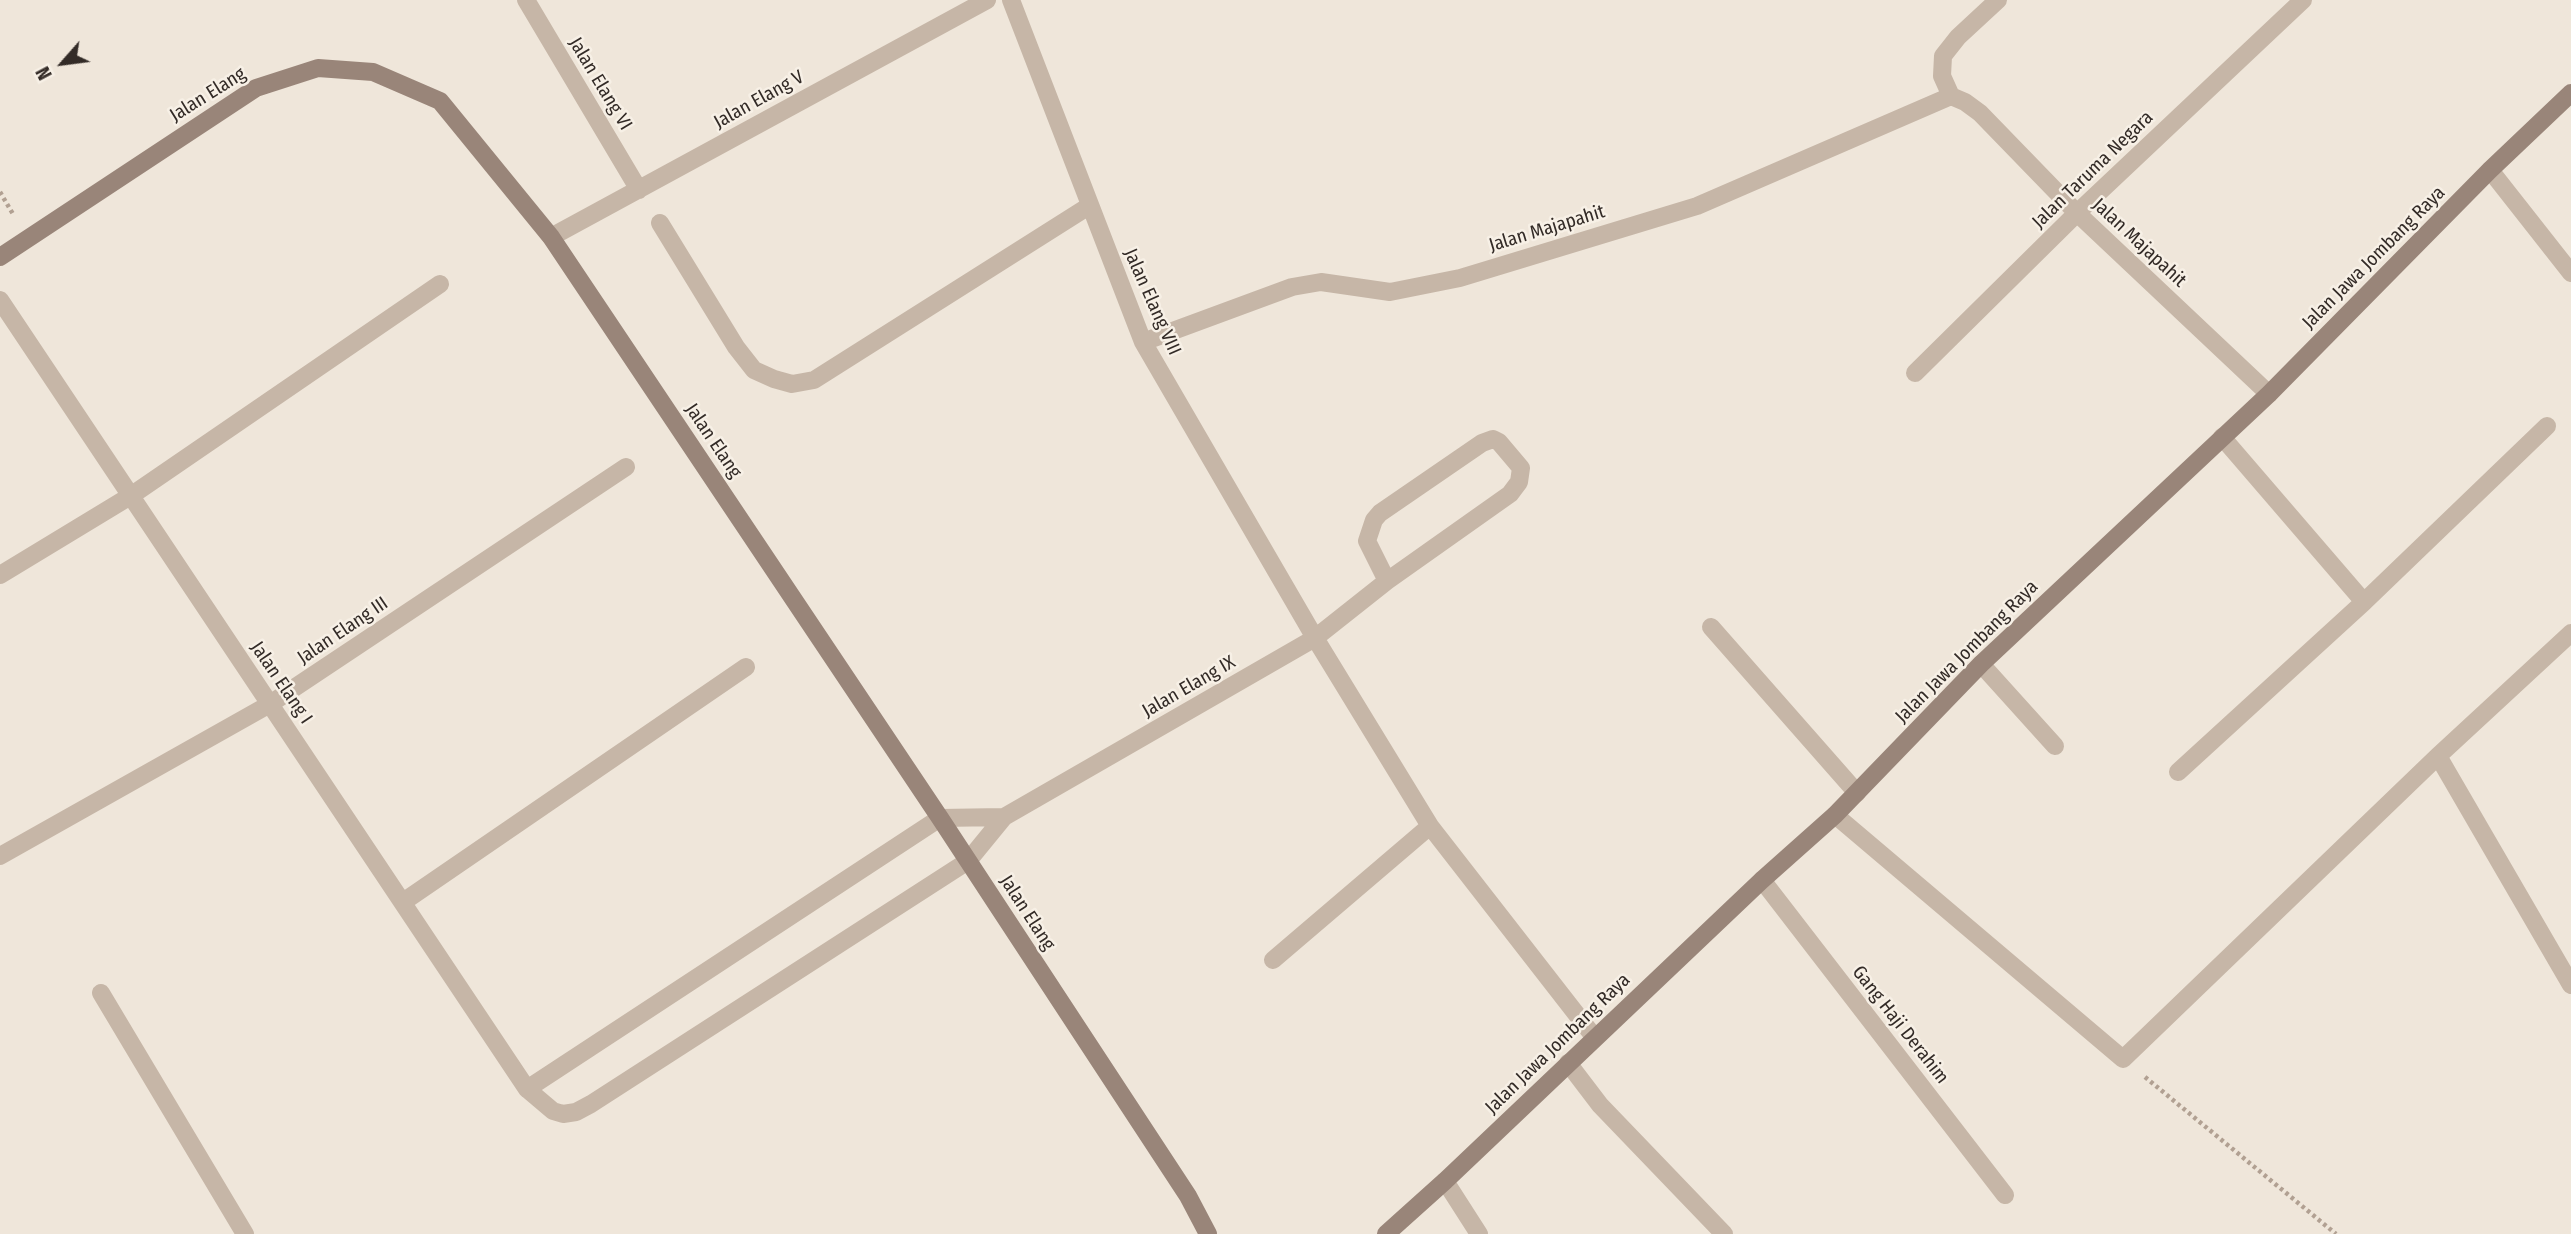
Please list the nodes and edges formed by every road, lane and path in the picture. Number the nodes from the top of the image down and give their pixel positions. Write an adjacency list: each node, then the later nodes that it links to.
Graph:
1 (526, 0): 9 (street, Jalan Elang VI)
2 (987, 0): 9 (street, Jalan Elang V)
3 (1011, 0): 10 (street, Jalan Elang VIII)
4 (1998, 0): 7 (street)
5 (2303, 0): 11 (street, Jalan Taruma Negara)
6 (2571, 93): 8 (street, Jalan Jawa Jombang Raya)
7 (1951, 96): 11 (street, Jalan Majapahit); 18 (street, Jalan Majapahit)
8 (2490, 170): 15 (street); 20 (street, Jalan Jawa Jombang Raya)
9 (639, 190): 13 (street, Jalan Elang V)
10 (1089, 206): 12 (street); 18 (street, Jalan Elang VIII)
11 (2077, 213): 19 (street, Jalan Taruma Negara); 20 (street, Jalan Majapahit)
12 (660, 223)
13 (551, 237): 14 (street, Jalan Elang); 40 (street, Jalan Elang)
14 (0, 257)
15 (2571, 273)
16 (440, 284): 24 (street)
17 (0, 300): 24 (street, Jalan Elang I)
18 (1143, 342): 30 (street, Jalan Elang VIII)
19 (1915, 373)
20 (2269, 394): 22 (street, Jalan Jawa Jombang Raya)
21 (2547, 426): 27 (street)
22 (2222, 437): 27 (street); 31 (street, Jalan Jawa Jombang Raya)
23 (626, 467): 33 (street, Jalan Elang III)
24 (132, 495): 25 (street); 33 (street, Jalan Elang I)
25 (0, 575)
26 (1387, 580): 26 (street, Jalan Elang IX); 30 (street, Jalan Elang IX)
27 (2364, 602): 36 (street)
28 (1711, 628): 37 (street)
29 (2571, 633): 35 (street)
30 (1315, 639): 39 (street, Jalan Elang IX); 41 (street, Jalan Elang VIII)
31 (1981, 664): 34 (street); 37 (street, Jalan Jawa Jombang Raya)
32 (746, 667): 45 (street)
33 (270, 704): 42 (street, Jalan Elang III); 45 (street, Jalan Elang I)
34 (2055, 746)
35 (2438, 756): 47 (street); 50 (street)
36 (2178, 772)
37 (1857, 793): 38 (street, Jalan Jawa Jombang Raya)
38 (1835, 815): 44 (street, Jalan Jawa Jombang Raya); 50 (street)
39 (1004, 817): 40 (street, Jalan Elang IX); 43 (street, Jalan Elang IX)
40 (940, 818): 43 (street, Jalan Elang); 52 (street)
41 (1430, 827): 46 (street); 49 (street, Jalan Elang VIII)
42 (0, 856)
43 (968, 861): 52 (street, Jalan Elang I); 56 (street, Jalan Elang)
44 (1762, 880): 49 (street, Jalan Jawa Jombang Raya); 54 (street, Gang Haji Derahim)
45 (403, 902): 52 (street, Jalan Elang I)
46 (1273, 960)
47 (2571, 985)
48 (101, 993): 57 (street)
49 (1595, 1038): 51 (street, Jalan Jawa Jombang Raya)
50 (2123, 1059): 60 (path)
51 (1568, 1063): 53 (street, Jalan Jawa Jombang Raya); 59 (street)
52 (527, 1089)
53 (1445, 1181): 55 (street, Jalan Jawa Jombang Raya); 58 (street)
54 (2006, 1195)
55 (1395, 1231)
56 (1205, 1232)
57 (245, 1234)
58 (1479, 1234)
59 (1724, 1234)
60 (2336, 1234)

